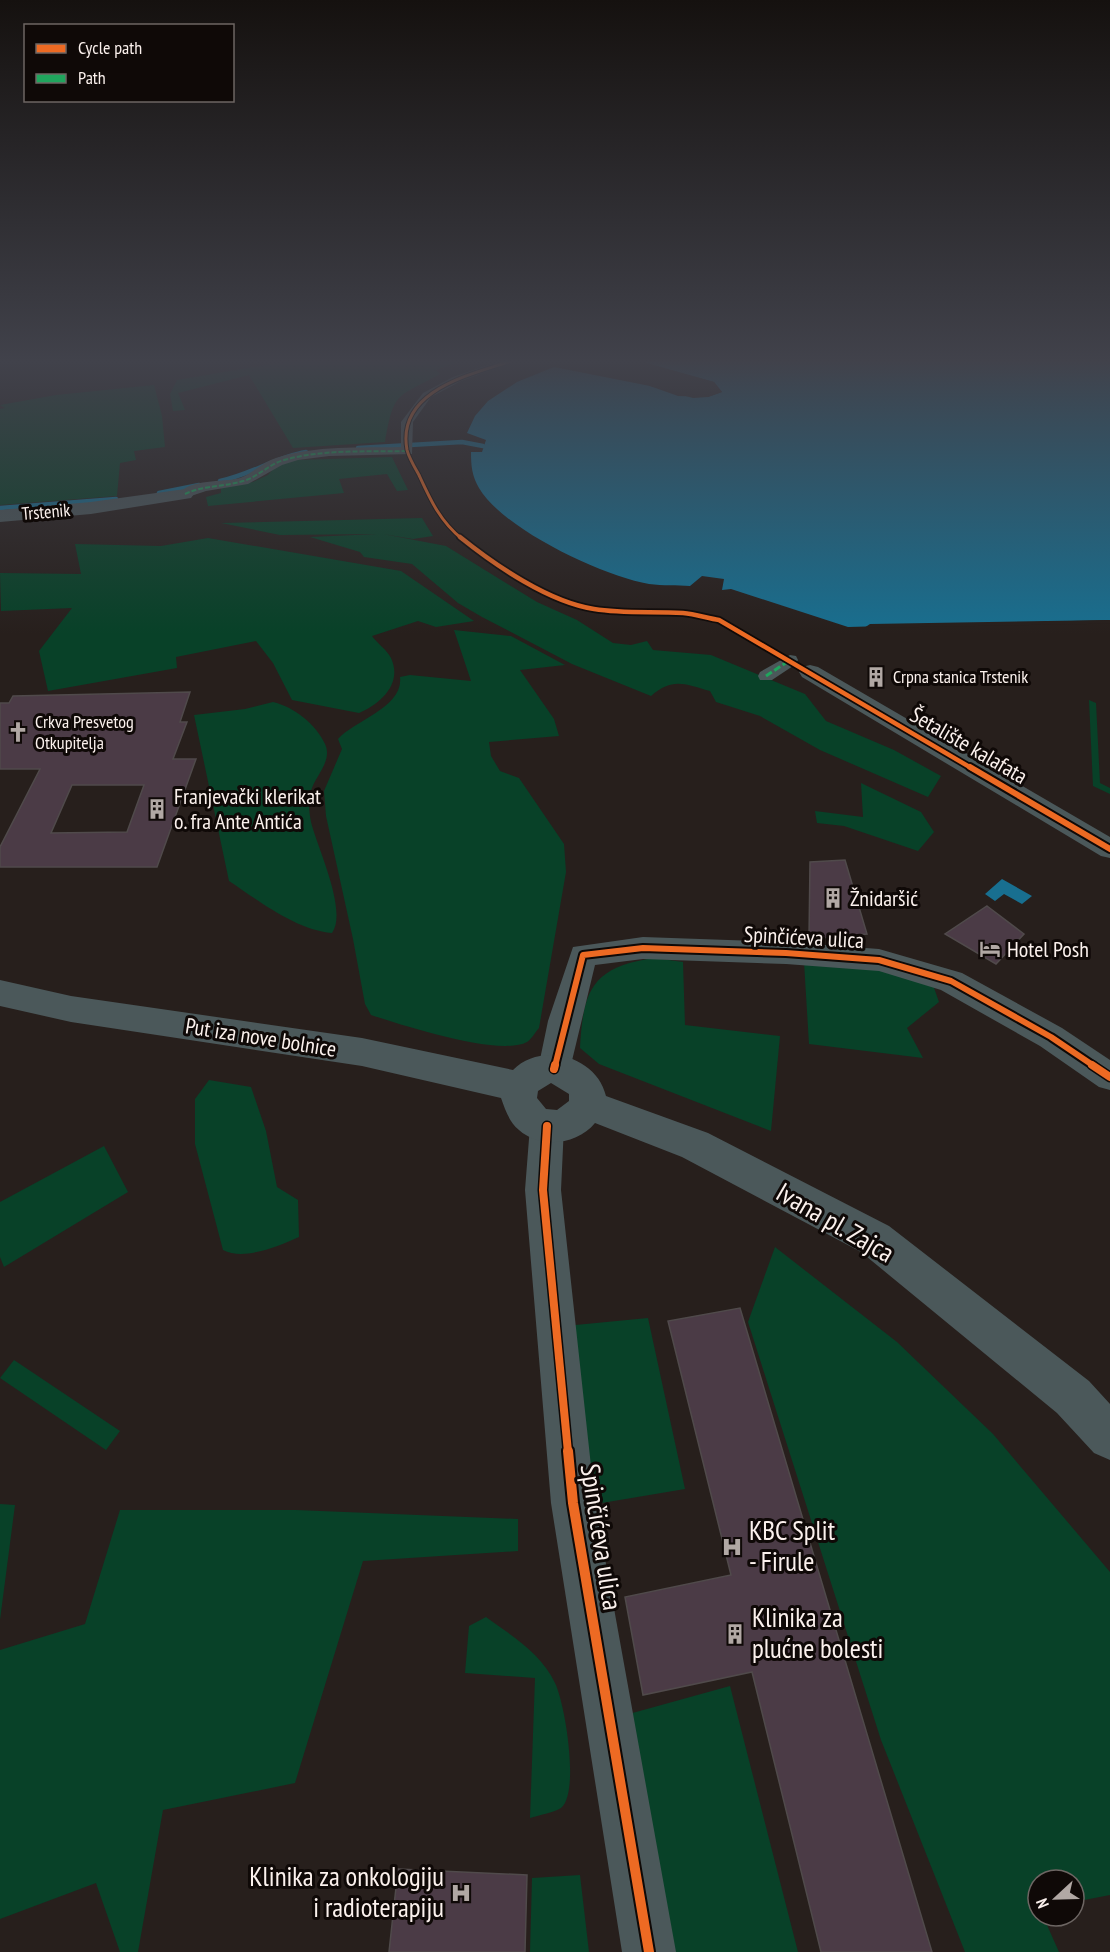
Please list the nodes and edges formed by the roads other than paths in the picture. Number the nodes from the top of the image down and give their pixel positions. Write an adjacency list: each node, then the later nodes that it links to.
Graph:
1 (349, 452): 2 (street, Trstenik)
2 (185, 495): 3 (street, Trstenik)
3 (0, 516)
4 (800, 666): 5 (street); 6 (street, Šetalište kalafata)
5 (766, 676)
6 (1110, 849)
7 (0, 993): 10 (street, Put iza nove bolnice)
8 (554, 1069): 9 (street, Spinčićeva ulica); 10 (street); 11 (street)
9 (1110, 1077)
10 (521, 1087): 12 (street)
11 (586, 1104): 12 (street); 13 (street, Ivana pl. Zajca)
12 (547, 1126): 14 (street, Spinčićeva ulica)
13 (1110, 1437)
14 (649, 1952)

